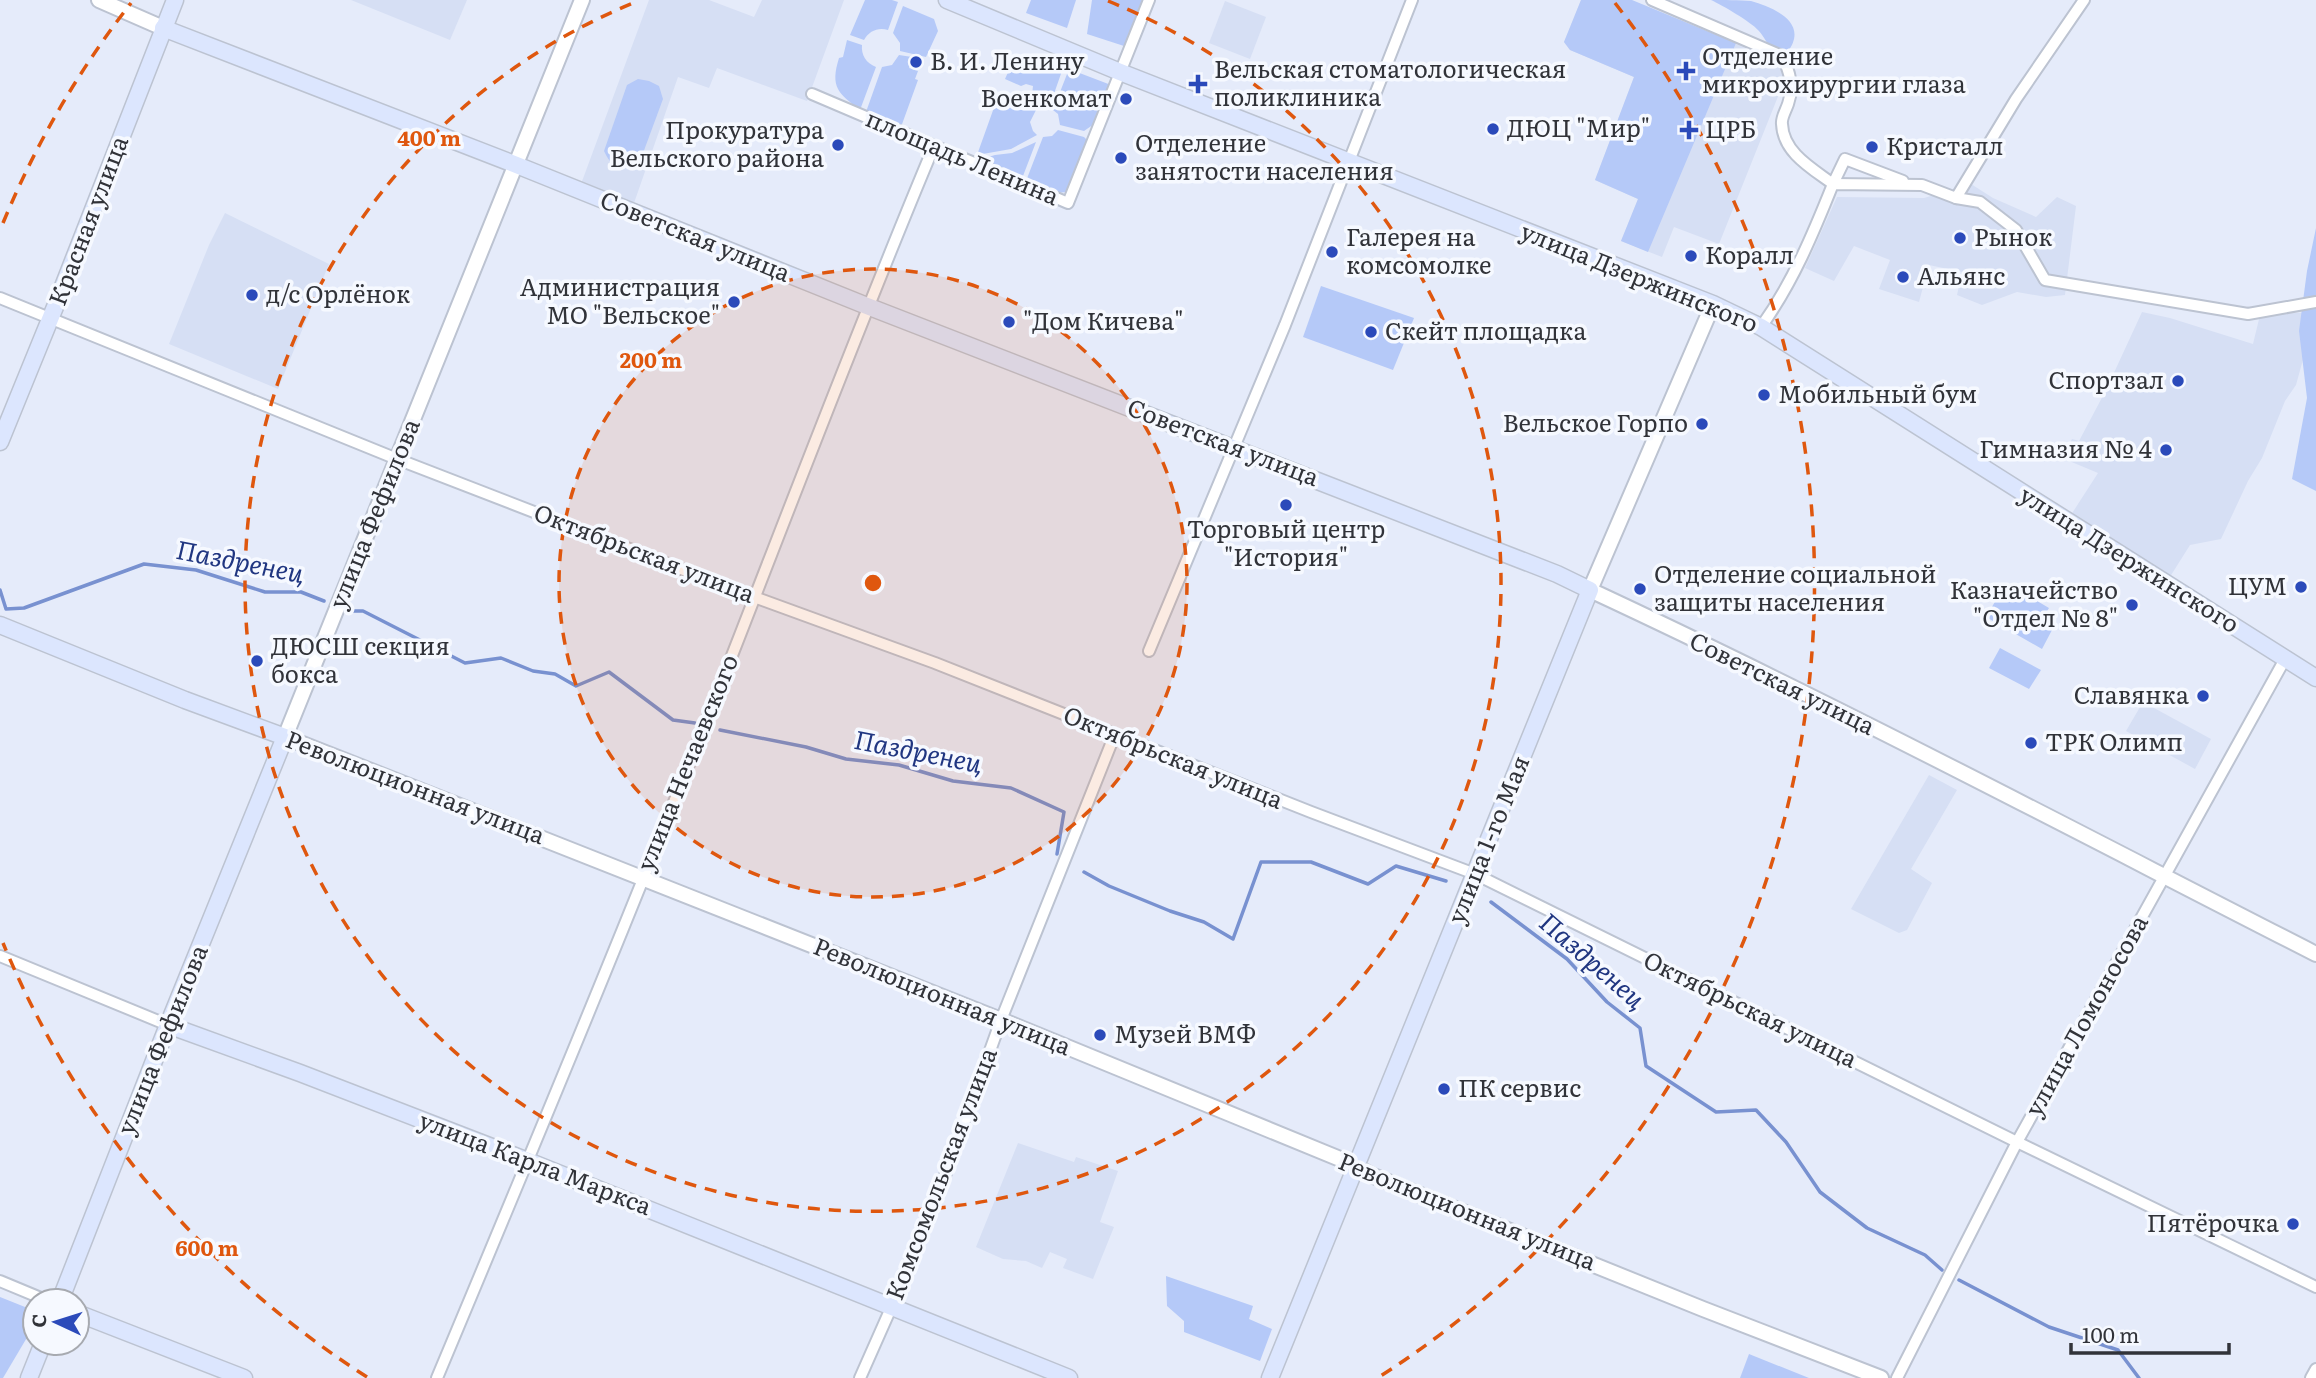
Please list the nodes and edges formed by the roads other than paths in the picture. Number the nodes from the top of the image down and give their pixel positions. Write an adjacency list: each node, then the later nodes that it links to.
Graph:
1 (99, 0): 9 (street, Советская улица)
2 (175, 0): 9 (main road, Красная улица)
3 (582, 0): 14 (street, улица Фефилова)
4 (947, 0): 10 (main road, улица Дзержинского)
5 (1149, 0): 10 (street, площадь Ленина)
6 (1412, 0): 13 (street)
7 (1652, 0): 15 (street)
8 (2084, 0): 17 (street)
9 (163, 28): 14 (main road, Советская улица); 22 (main road, Красная улица)
10 (1120, 72): 12 (street, площадь Ленина); 13 (main road, улица Дзержинского)
11 (811, 94): 12 (street, площадь Ленина)
12 (934, 146): 21 (street, улица Нечаевского)
13 (1349, 161): 20 (main road, улица Дзержинского); 25 (street)
14 (514, 164): 21 (main road, Советская улица); 26 (street, улица Фефилова)
15 (1833, 184): 16 (street); 16 (street); 23 (street)
16 (1912, 184): 17 (street)
17 (1956, 198): 19 (street)
18 (0, 298): 22 (street, Октябрьская улица)
19 (2316, 302)
20 (1713, 304): 23 (main road, улица Дзержинского); 27 (street, улица 1-го Мая)
21 (867, 306): 25 (main road, Советская улица); 28 (street, улица Нечаевского)
22 (50, 320): 24 (main road, Красная улица); 26 (street, Октябрьская улица)
23 (1761, 327): 31 (main road, улица Дзержинского)
24 (0, 442)
25 (1235, 448): 27 (main road, Советская улица); 30 (street)
26 (397, 459): 28 (street, Октябрьская улица); 34 (street, улица Фефилова)
27 (1590, 590): 35 (main road, улица 1-го Мая); 36 (street, Советская улица)
28 (755, 597): 33 (street, Октябрьская улица); 37 (street, улица Нечаевского)
29 (0, 625): 34 (main road, Революционная улица)
30 (1149, 651)
31 (2285, 659): 32 (main road, улица Дзержинского); 36 (street, улица Ломоносова)
32 (2316, 678)
33 (1115, 734): 35 (street, Октябрьская улица); 40 (street, Комсомольская улица)
34 (285, 737): 37 (street, Революционная улица); 41 (main road, улица Фефилова)
35 (1475, 874): 42 (street, Октябрьская улица); 44 (main road, улица 1-го Мая)
36 (2165, 876): 38 (street, Советская улица); 42 (street, улица Ломоносова)
37 (642, 877): 40 (street, Революционная улица); 43 (street, улица Нечаевского)
38 (2316, 954)
39 (0, 956): 41 (street, улица Карла Маркса)
40 (1000, 1020): 44 (street, Революционная улица); 49 (street, Комсомольская улица)
41 (168, 1025): 43 (main road, улица Карла Маркса); 46 (main road, улица Фефилова)
42 (2017, 1142): 47 (street, Октябрьская улица); 60 (street, улица Ломоносова)
43 (528, 1161): 49 (main road, улица Карла Маркса); 55 (street, улица Нечаевского)
44 (1355, 1167): 58 (main road, улица 1-го Мая); 59 (street, Революционная улица)
45 (0, 1281): 48 (street)
46 (65, 1287)
47 (2316, 1287)
48 (21, 1290)
49 (891, 1308): 56 (street, Комсомольская улица); 57 (main road, улица Карла Маркса)
50 (91, 1318): 54 (main road)
51 (37, 1357): 53 (main road)
52 (2316, 1369): 61 (street)
53 (29, 1378)
54 (244, 1378)
55 (437, 1378)
56 (860, 1378)
57 (1069, 1378)
58 (1270, 1378)
59 (1881, 1378)
60 (1897, 1378)
61 (2311, 1378)

